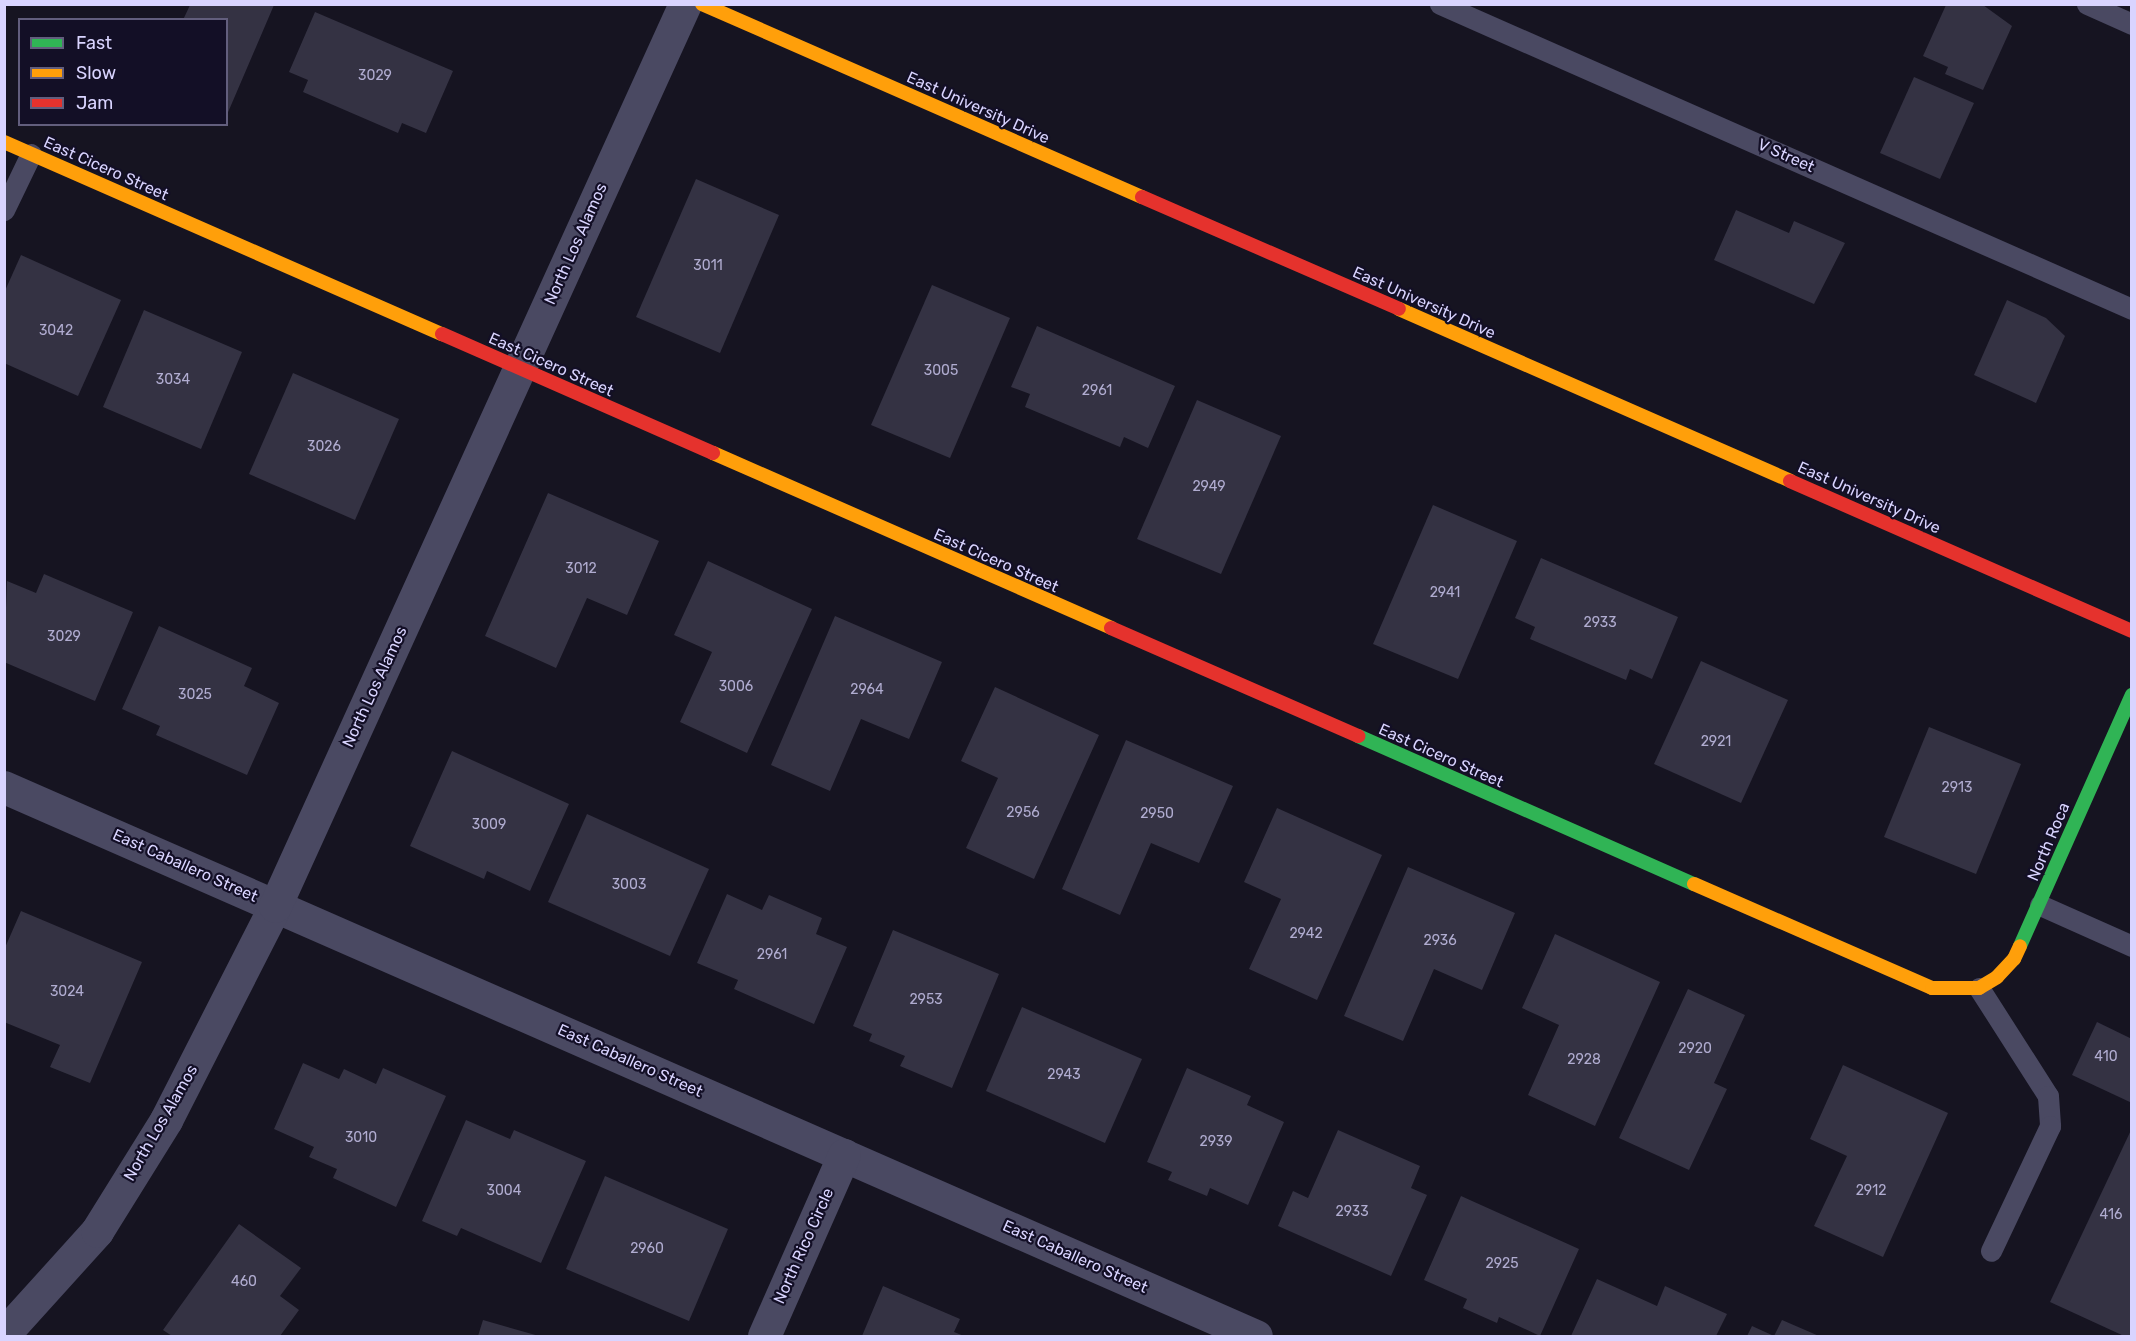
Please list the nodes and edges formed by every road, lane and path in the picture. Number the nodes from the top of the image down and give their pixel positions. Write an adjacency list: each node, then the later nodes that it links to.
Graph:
1 (686, 4): 10 (street, North Los Alamos)
2 (702, 4): 11 (street, East University Drive)
3 (1440, 4): 9 (lane, V Street)
4 (2087, 4): 5 (lane)
5 (2132, 24)
6 (4, 142): 7 (street, East Cicero Street)
7 (31, 154): 8 (lane); 10 (street, East Cicero Street)
8 (4, 210)
9 (2132, 309)
10 (519, 370): 15 (street, North Los Alamos); 17 (street, East Cicero Street)
11 (2132, 631)
12 (2132, 695): 14 (street, North Roca)
13 (4, 787): 15 (street, East Caballero Street)
14 (2040, 905): 16 (lane); 17 (street, North Roca)
15 (275, 906): 18 (street, East Caballero Street); 20 (street, North Los Alamos)
16 (2132, 946)
17 (1979, 988): 19 (lane)
18 (844, 1155): 21 (street, North Rico Circle); 22 (street, East Caballero Street)
19 (1991, 1251)
20 (4, 1334)
21 (764, 1336)
22 (1256, 1336)

